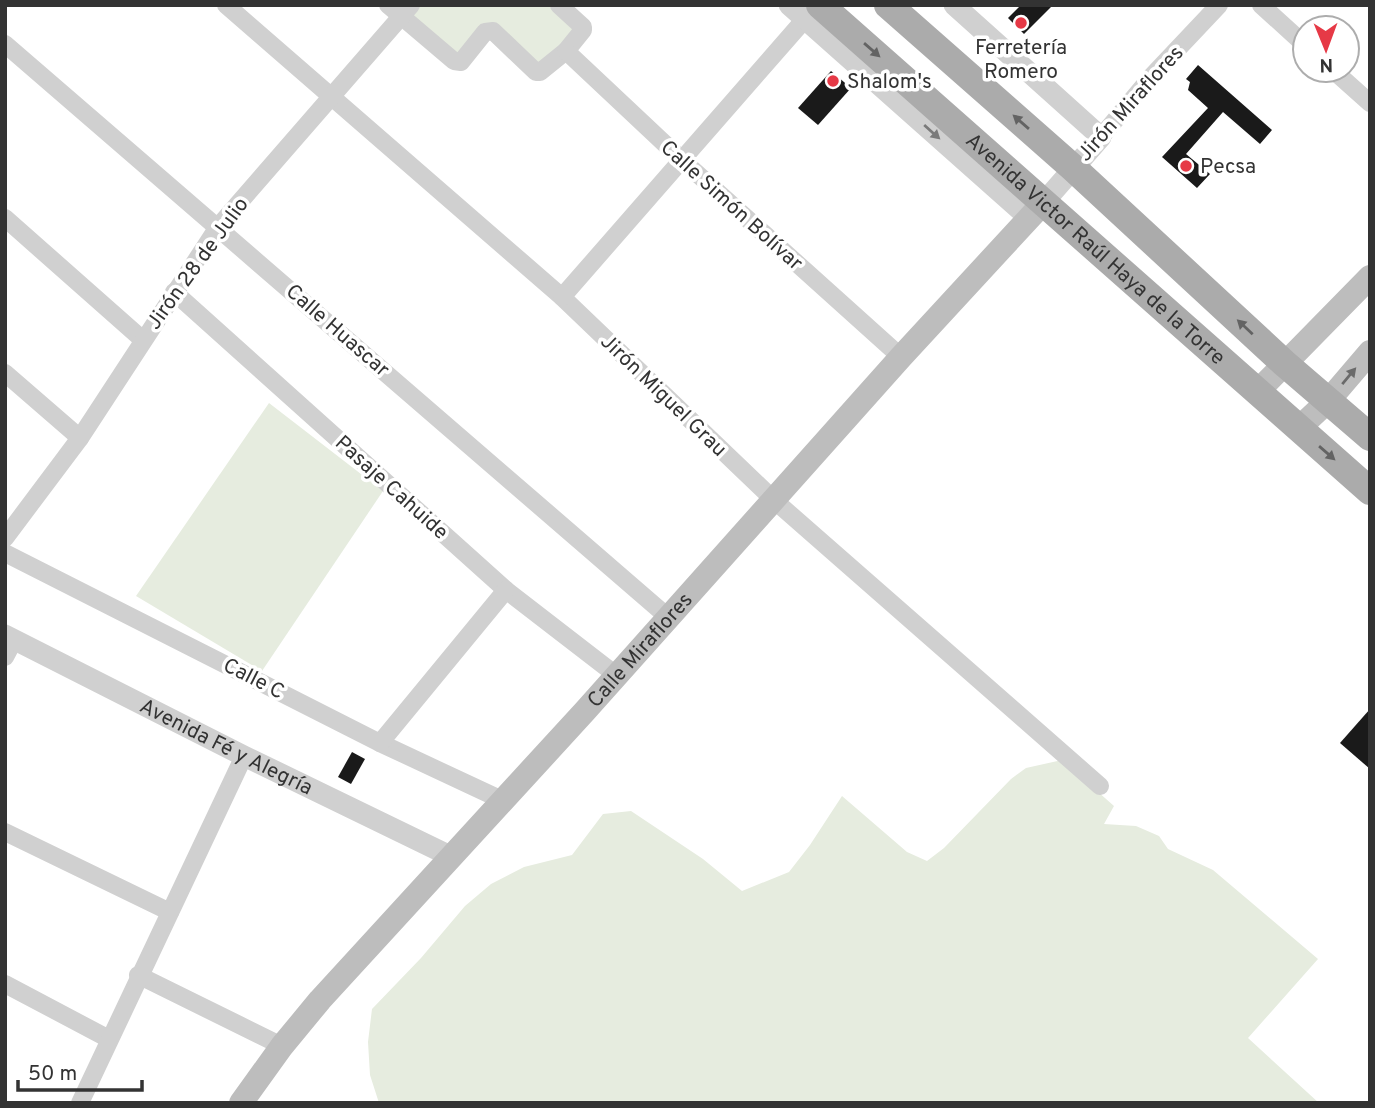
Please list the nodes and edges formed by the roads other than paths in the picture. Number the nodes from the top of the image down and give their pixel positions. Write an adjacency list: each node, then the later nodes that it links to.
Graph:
1 (226, 5): 13 (street, Jirón Miguel Grau)
2 (559, 5): 11 (street)
3 (888, 5): 17 (main road, Avenida Victor Raúl Haya de la Torre, one-way to 3)
4 (954, 5): 15 (street)
5 (1219, 5): 15 (street, Jirón Miraflores)
6 (1261, 5): 9 (street)
7 (400, 9): 11 (street); 13 (street, Jirón 28 de Julio)
8 (805, 10): 16 (street); 18 (main road, Avenida Victor Raúl Haya de la Torre, one-way to 18)
9 (1291, 32)
10 (5, 44): 20 (street, Calle Huascar)
11 (566, 51): 16 (street, Calle Simón Bolívar)
12 (1349, 84): 14 (street)
13 (330, 96): 20 (street, Jirón 28 de Julio); 23 (street, Jirón Miguel Grau)
14 (1370, 103)
15 (1101, 137): 17 (street, Jirón Miraflores)
16 (682, 160): 23 (street); 26 (street, Calle Simón Bolívar)
17 (1072, 167): 18 (street, Jirón Miraflores); 27 (main road, Avenida Victor Raúl Haya de la Torre, one-way to 17)
18 (1036, 210): 26 (main road, Calle Miraflores); 29 (main road, Avenida Victor Raúl Haya de la Torre)
19 (5, 219): 24 (street)
20 (218, 227): 22 (street, Jirón 28 de Julio); 38 (street, Calle Huascar)
21 (1370, 277): 27 (main road)
22 (174, 292): 24 (street, Jirón 28 de Julio); 37 (street, Pasaje Cahuide)
23 (562, 296): 35 (street, Jirón Miguel Grau)
24 (143, 340): 33 (street, Jirón 28 de Julio)
25 (1370, 352): 30 (main road, one-way to 25)
26 (901, 357): 35 (main road, Calle Miraflores)
27 (1284, 363): 29 (main road); 30 (main road, Avenida Victor Raúl Haya de la Torre)
28 (5, 373): 33 (street)
29 (1258, 391): 31 (main road, Avenida Victor Raúl Haya de la Torre)
30 (1329, 400): 31 (main road); 32 (main road, Avenida Victor Raúl Haya de la Torre)
31 (1298, 429): 34 (main road, Avenida Victor Raúl Haya de la Torre, one-way to 34)
32 (1370, 437)
33 (80, 438): 36 (street, Jirón 28 de Julio)
34 (1370, 491)
35 (775, 501): 38 (main road, Calle Miraflores); 43 (street, Jirón Miguel Grau)
36 (6, 540): 41 (street, Calle C)
37 (506, 590): 40 (street, Pasaje Cahuide); 41 (street)
38 (669, 618): 40 (main road, Calle Miraflores)
39 (8, 644): 42 (street, Avenida Fé y Alegría)
40 (616, 675): 44 (main road, Calle Miraflores)
41 (380, 743): 44 (street, Calle C)
42 (244, 756): 46 (street, Avenida Fé y Alegría); 47 (street)
43 (1100, 786)
44 (504, 801): 46 (main road, Calle Miraflores)
45 (5, 832): 47 (street)
46 (450, 856): 51 (main road, Calle Miraflores)
47 (170, 912): 48 (street)
48 (138, 975): 50 (street); 51 (street)
49 (5, 984): 50 (street)
50 (109, 1039): 52 (street)
51 (282, 1046): 53 (main road, Calle Miraflores)
52 (79, 1103)
53 (241, 1103)

